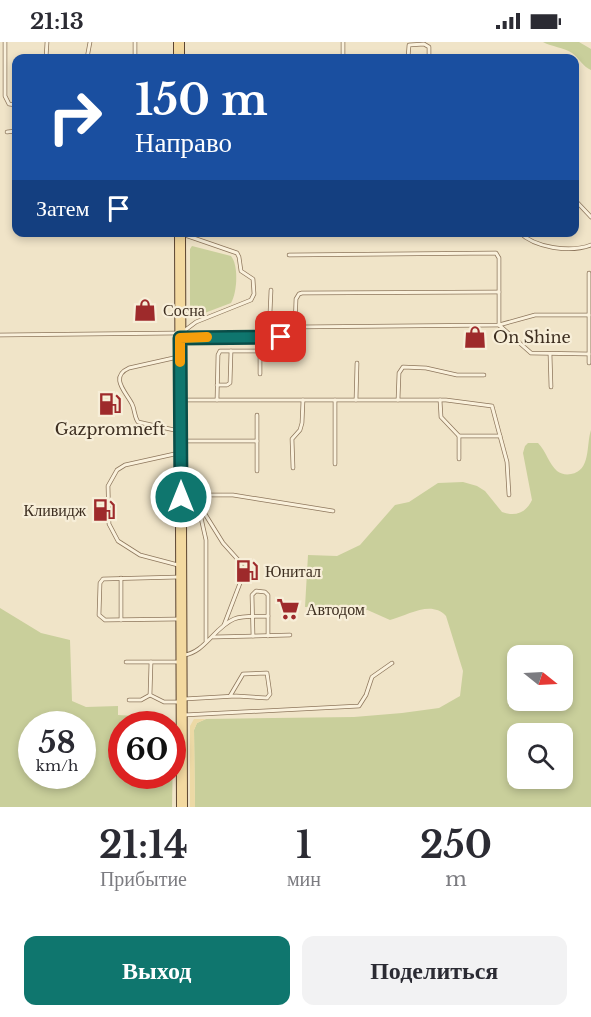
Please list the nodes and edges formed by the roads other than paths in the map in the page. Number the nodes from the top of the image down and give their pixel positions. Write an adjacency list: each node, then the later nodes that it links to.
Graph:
1 (5, 42): 4 (lane)
2 (409, 54): 3 (lane)
3 (429, 54)
4 (12, 104)
5 (12, 131): 6 (lane)
6 (7, 132)
7 (579, 204): 8 (lane)
8 (591, 217)
9 (180, 237): 21 (main road)
10 (191, 237): 21 (lane)
11 (524, 237): 12 (lane)
12 (591, 245)
13 (289, 255): 16 (lane)
14 (589, 273): 17 (lane)
15 (271, 290): 22 (lane)
16 (499, 292): 18 (lane); 19 (lane)
17 (589, 315): 18 (lane); 25 (lane)
18 (499, 325): 19 (lane); 24 (lane)
19 (295, 327): 22 (lane)
20 (0, 335): 21 (lane)
21 (180, 335): 22 (lane); 26 (main road)
22 (269, 337)
23 (231, 351): 29 (lane); 31 (lane); 31 (lane)
24 (550, 354): 25 (lane); 32 (lane)
25 (589, 354): 28 (lane)
26 (180, 357): 33 (main road); 41 (lane)
27 (357, 363): 37 (lane)
28 (589, 363)
29 (260, 374)
30 (483, 375): 38 (lane)
31 (217, 385): 34 (lane)
32 (551, 387)
33 (180, 400): 34 (lane); 41 (main road)
34 (217, 400): 35 (lane)
35 (303, 400): 36 (lane); 48 (lane)
36 (335, 400): 37 (lane); 47 (lane)
37 (356, 400): 38 (lane)
38 (398, 400): 39 (lane)
39 (440, 400): 42 (lane); 43 (lane)
40 (257, 415): 44 (lane)
41 (180, 436): 44 (lane); 45 (main road)
42 (459, 436): 43 (lane); 46 (lane)
43 (500, 436): 50 (lane)
44 (257, 441): 49 (lane)
45 (180, 453): 51 (main road); 54 (lane)
46 (459, 459)
47 (335, 464)
48 (293, 468)
49 (257, 471)
50 (509, 495)
51 (181, 496): 52 (lane); 53 (lane); 54 (main road)
52 (199, 507): 60 (lane); 65 (lane)
53 (333, 511)
54 (181, 572): 55 (lane); 58 (main road)
55 (121, 578): 59 (lane); 59 (lane)
56 (268, 616): 57 (lane); 57 (lane); 63 (lane)
57 (252, 617): 60 (lane); 62 (lane)
58 (181, 619): 59 (lane); 66 (main road)
59 (122, 620)
60 (224, 625): 64 (lane)
61 (290, 635): 63 (lane)
62 (253, 636): 63 (lane); 64 (lane)
63 (268, 636)
64 (211, 637): 65 (lane)
65 (206, 641): 66 (lane)
66 (182, 658): 68 (lane); 73 (main road)
67 (126, 662): 68 (lane)
68 (151, 662): 70 (lane)
69 (392, 663): 75 (lane)
70 (150, 694): 72 (lane); 73 (lane)
71 (230, 696): 71 (lane); 73 (lane)
72 (129, 700)
73 (182, 701): 74 (main road)
74 (182, 711)
75 (186, 715)
76 (181, 789): 77 (main road)
77 (181, 807)

